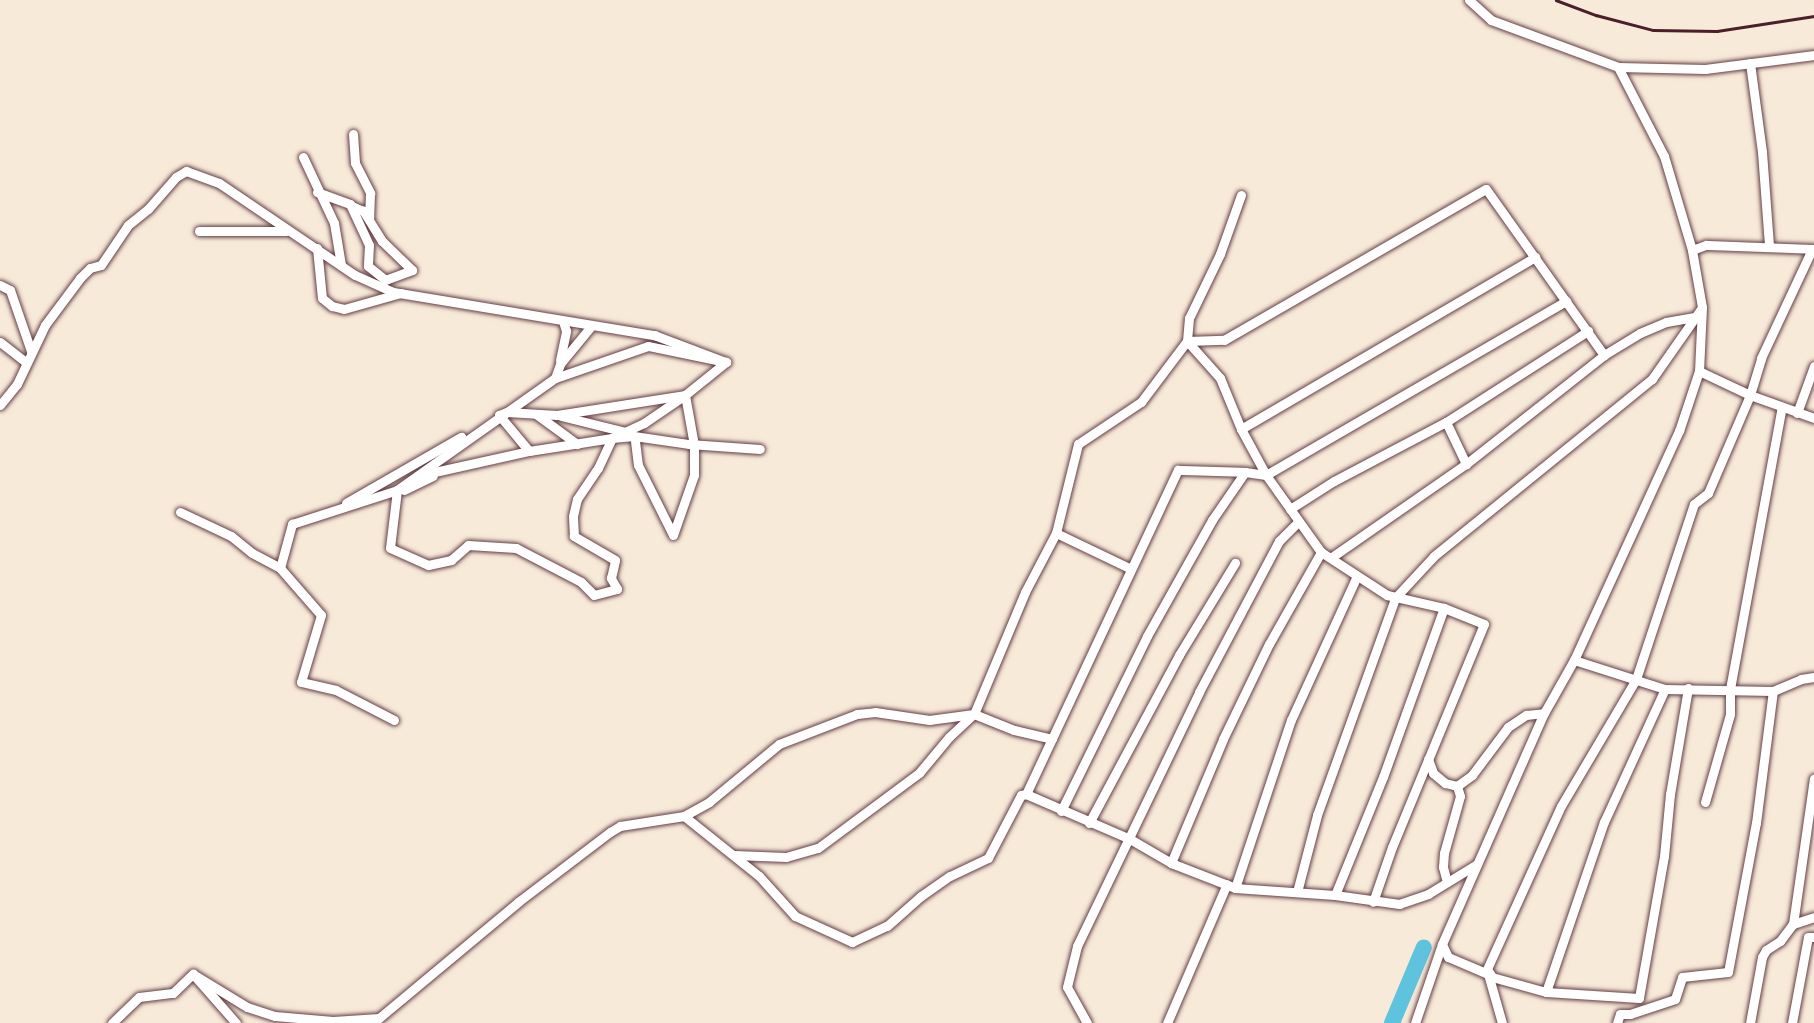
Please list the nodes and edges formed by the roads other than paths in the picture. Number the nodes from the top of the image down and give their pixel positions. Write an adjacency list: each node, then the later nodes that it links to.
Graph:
1 (1469, 0): 4 (street)
2 (1814, 55): 3 (street)
3 (1750, 63): 4 (street); 13 (street)
4 (1618, 67): 16 (street)
5 (353, 134): 10 (street)
6 (303, 157): 7 (street)
7 (317, 192): 9 (street); 18 (street)
8 (1241, 195): 27 (street)
9 (352, 206): 10 (street); 10 (street)
10 (369, 220)
11 (199, 230): 12 (street)
12 (288, 231): 14 (street); 29 (street)
13 (1769, 245): 15 (street); 16 (street)
14 (317, 248): 18 (street); 20 (street)
15 (1813, 249): 37 (street)
16 (1692, 250): 22 (street)
17 (1535, 257): 21 (street); 27 (street); 46 (street)
18 (341, 265): 20 (street)
19 (0, 285): 29 (street)
20 (401, 293): 24 (street)
21 (1566, 300): 26 (street); 57 (street)
22 (1702, 307): 23 (street); 34 (street)
23 (1695, 317): 30 (street); 71 (street)
24 (563, 321): 25 (street); 35 (street)
25 (592, 326): 32 (street); 35 (street)
26 (1588, 331): 30 (street); 45 (street)
27 (1187, 341): 46 (street); 64 (street)
28 (0, 342): 31 (street)
29 (31, 351): 31 (street)
30 (1604, 355): 54 (street)
31 (26, 362): 38 (street)
32 (726, 362): 35 (street); 36 (street)
33 (1814, 366): 40 (street)
34 (1699, 371): 37 (street); 73 (street)
35 (557, 373): 43 (street)
36 (685, 395): 42 (street); 47 (street); 51 (street)
37 (1750, 395): 39 (street); 75 (street)
38 (0, 405)
39 (1782, 407): 40 (street); 78 (street)
40 (1797, 413): 44 (street)
41 (536, 414): 42 (street); 43 (street); 50 (street)
42 (557, 415): 47 (street)
43 (498, 416): 53 (street); 58 (street); 62 (street)
44 (1814, 418)
45 (1446, 422): 54 (street); 60 (street)
46 (1241, 429): 57 (street)
47 (627, 432): 48 (street)
48 (612, 438): 50 (street); 51 (street); 59 (street)
49 (635, 441): 51 (street)
50 (577, 444): 53 (street)
51 (694, 445): 52 (street)
52 (760, 449)
53 (529, 451): 55 (street)
54 (1466, 464): 66 (street)
55 (449, 469): 58 (street); 59 (street)
56 (1245, 472): 57 (street); 69 (street); 89 (street)
57 (1266, 475): 60 (street)
58 (416, 477): 59 (street)
59 (397, 492): 62 (street)
60 (1290, 509): 63 (street)
61 (180, 512): 68 (street)
62 (330, 512): 68 (street)
63 (1298, 522): 65 (street); 92 (street)
64 (1056, 533): 69 (street); 81 (street)
65 (1321, 552): 66 (street); 94 (street)
66 (1332, 556): 70 (street)
67 (1235, 563): 91 (street)
68 (280, 568): 82 (street)
69 (1131, 569): 83 (street)
70 (1357, 576): 71 (street); 97 (street)
71 (1395, 598): 72 (street); 98 (street)
72 (1444, 608): 84 (street); 99 (street)
73 (1574, 660): 75 (street); 80 (street)
74 (1814, 677): 79 (street)
75 (1636, 679): 77 (street); 106 (street)
76 (1688, 688): 77 (street); 78 (street); 107 (street)
77 (1665, 689): 107 (street)
78 (1730, 689): 79 (street); 88 (street)
79 (1773, 691): 115 (street)
80 (1544, 713): 86 (street); 95 (street)
81 (974, 714): 83 (street); 90 (street); 93 (street)
82 (394, 720)
83 (1052, 739): 87 (street)
84 (1428, 759): 86 (street); 100 (street)
85 (1814, 779): 102 (street)
86 (1457, 786): 96 (street)
87 (1026, 794): 89 (street); 93 (street)
88 (1705, 802)
89 (1061, 811): 91 (street)
90 (684, 816): 93 (street); 108 (street)
91 (1089, 823): 92 (street)
92 (1130, 839): 94 (street); 111 (street)
93 (731, 855)
94 (1171, 863): 97 (street)
95 (1478, 863): 96 (street); 104 (street)
96 (1447, 882): 100 (street)
97 (1231, 886): 98 (street); 112 (street)
98 (1297, 892): 99 (street)
99 (1335, 895): 100 (street)
100 (1373, 902)
101 (1814, 917): 102 (street)
102 (1793, 924): 116 (street)
103 (1814, 937): 117 (street)
104 (1442, 944): 106 (street); 113 (street)
105 (193, 974): 108 (street); 109 (street); 110 (street)
106 (1488, 974): 107 (street); 114 (street)
107 (1546, 992)
108 (376, 1021)
109 (112, 1023)
110 (236, 1023)
111 (1087, 1023)
112 (1167, 1023)
113 (1415, 1023)
114 (1502, 1023)
115 (1617, 1023)
116 (1750, 1023)
117 (1792, 1023)

